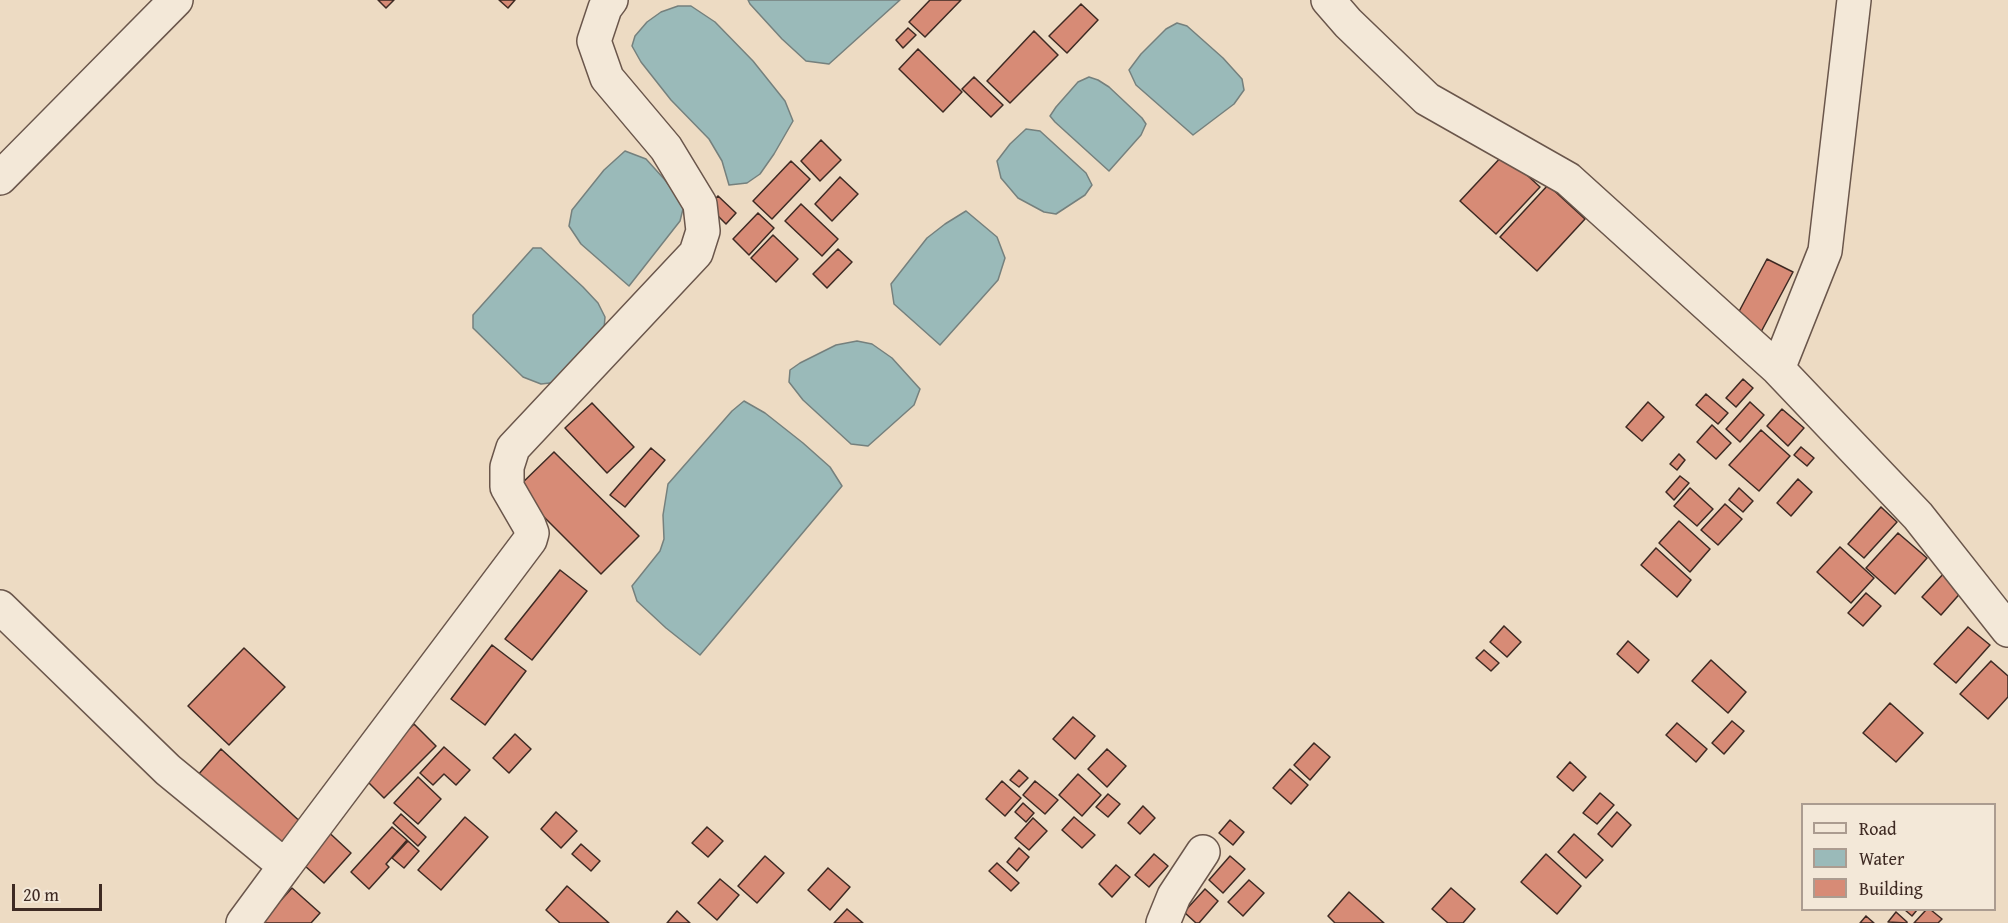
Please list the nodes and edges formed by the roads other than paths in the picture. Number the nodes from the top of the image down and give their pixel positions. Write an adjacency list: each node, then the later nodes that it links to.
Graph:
1 (176, 0): 5 (street)
2 (611, 0): 10 (street)
3 (1328, 0): 6 (street)
4 (1854, 0): 6 (street)
5 (0, 178)
6 (1778, 369): 8 (street)
7 (0, 607): 10 (street)
8 (2008, 630)
9 (1203, 852): 12 (street)
10 (285, 866): 11 (street)
11 (243, 923)
12 (1163, 923)

